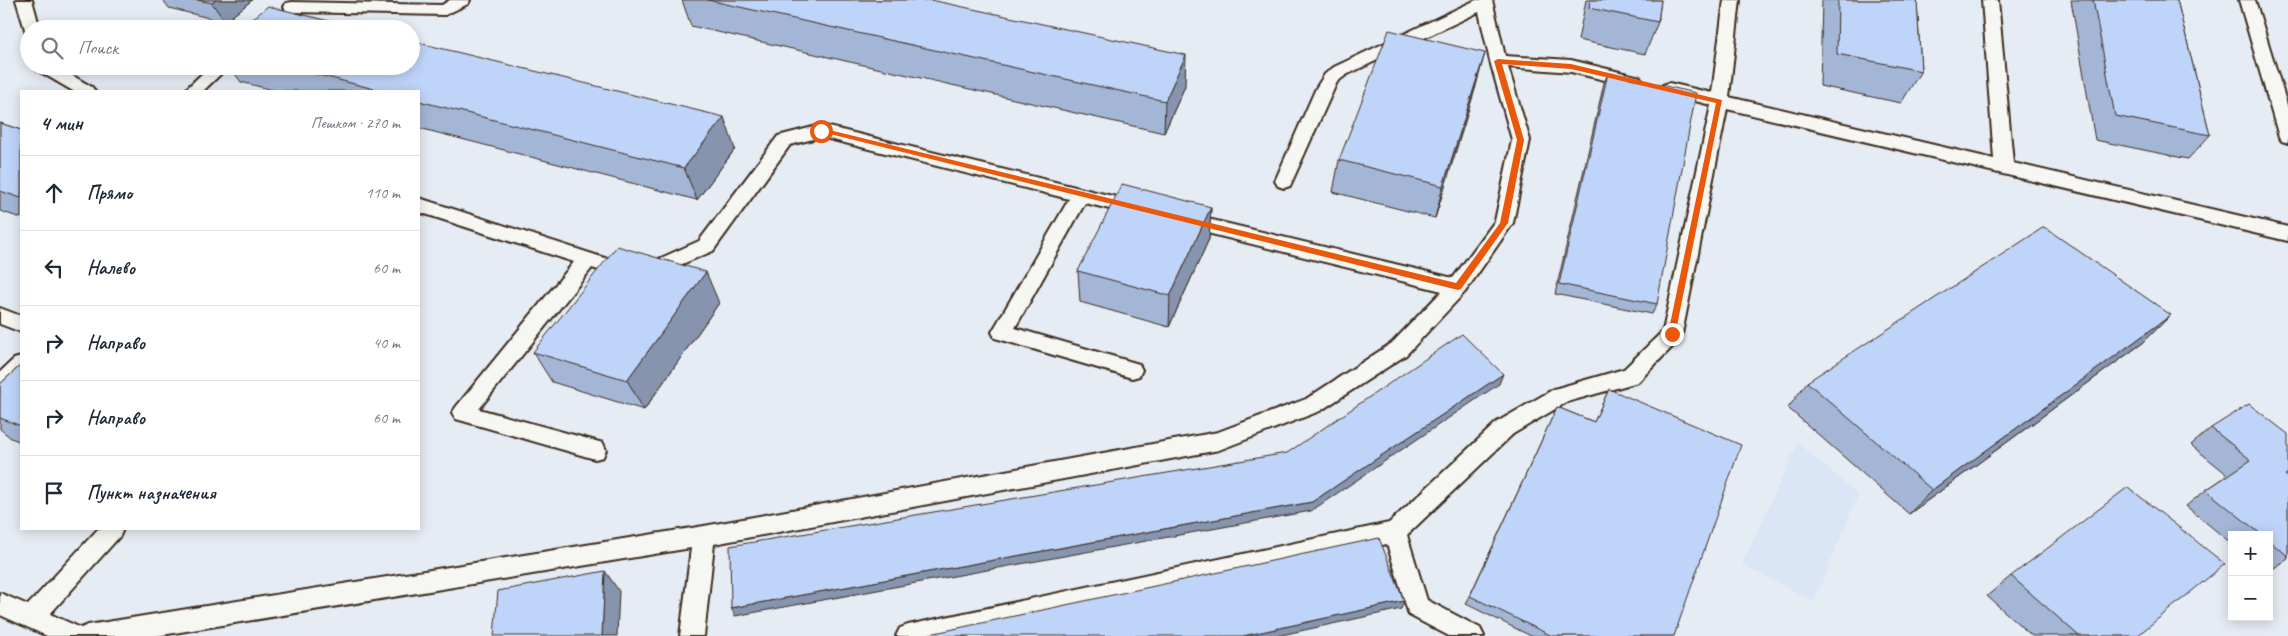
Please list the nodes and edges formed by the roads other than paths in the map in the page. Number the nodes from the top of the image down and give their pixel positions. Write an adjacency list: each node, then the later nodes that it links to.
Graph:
1 (24, 0): 9 (lane)
2 (462, 0): 7 (lane)
3 (1732, 0): 15 (lane)
4 (1990, 0): 17 (lane)
5 (2247, 0): 16 (lane)
6 (1484, 1): 10 (lane); 18 (lane)
7 (296, 3): 8 (lane)
8 (279, 18)
9 (30, 20)
10 (1498, 61): 15 (lane); 23 (lane)
11 (58, 75): 13 (lane)
12 (211, 75): 14 (lane)
13 (84, 90)
14 (193, 90)
15 (1720, 101): 17 (lane); 31 (lane)
16 (2288, 138)
17 (2004, 167): 21 (lane)
18 (1284, 181)
19 (1080, 195): 22 (lane); 23 (lane); 27 (lane)
20 (420, 205): 22 (lane)
21 (2288, 234)
22 (588, 259): 29 (lane)
23 (1458, 287): 32 (lane)
24 (0, 316): 25 (lane)
25 (20, 324)
26 (20, 366): 28 (lane)
27 (1132, 370)
28 (0, 385)
29 (595, 450)
30 (111, 530): 34 (lane)
31 (1395, 532): 38 (lane); 39 (lane)
32 (704, 536): 36 (lane); 37 (lane)
33 (0, 604): 34 (lane)
34 (31, 618): 35 (lane)
35 (73, 636)
36 (88, 636)
37 (692, 636)
38 (908, 636)
39 (1472, 636)

